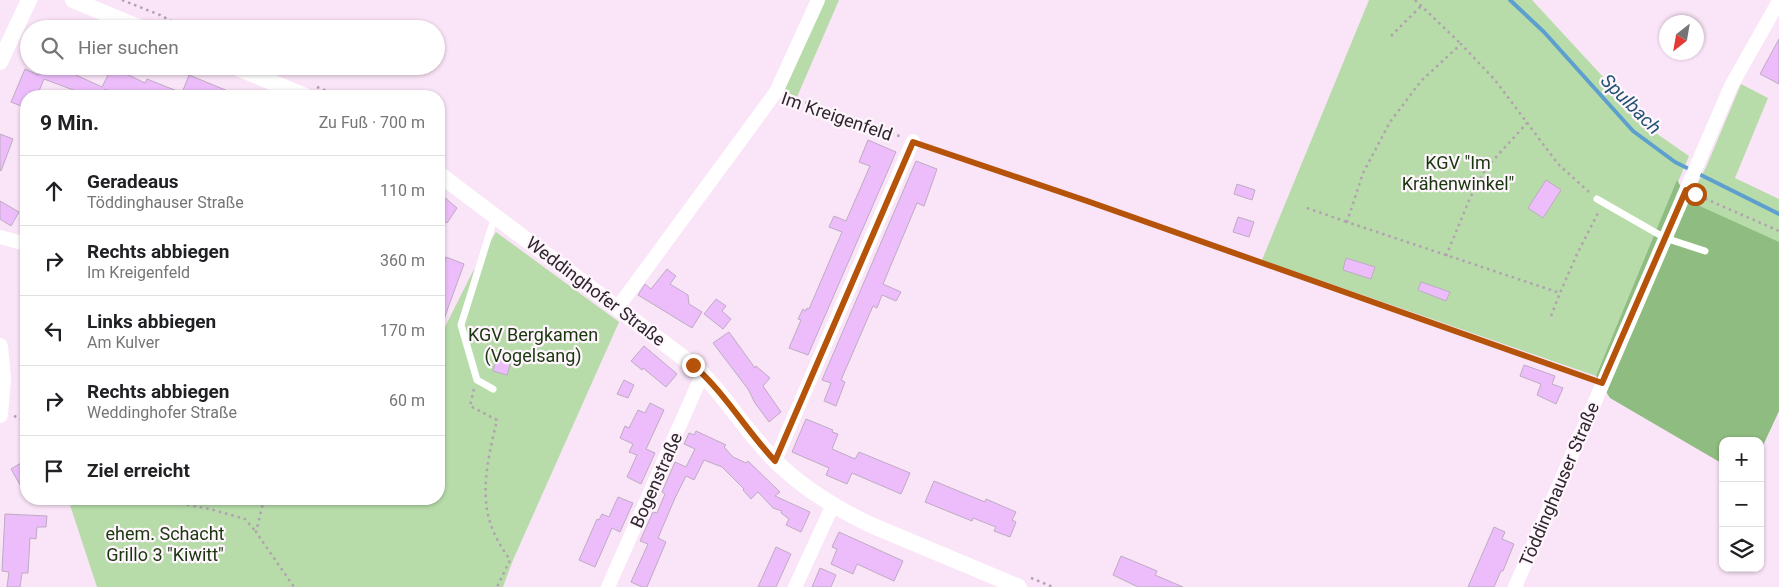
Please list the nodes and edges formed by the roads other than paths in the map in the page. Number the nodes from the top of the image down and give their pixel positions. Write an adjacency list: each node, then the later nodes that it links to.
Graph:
1 (29, 0): 6 (street)
2 (73, 0): 5 (street)
3 (818, 0): 17 (street, Im Kreigenfeld)
4 (1779, 1): 14 (street, Töddinghauser Straße)
5 (121, 20)
6 (0, 62)
7 (255, 75): 8 (street)
8 (291, 90)
9 (913, 142): 22 (street)
10 (445, 181): 12 (street, Weddinghofer Straße)
11 (1600, 200): 14 (lane)
12 (495, 216): 17 (street, Weddinghofer Straße); 20 (lane)
13 (0, 237): 15 (street)
14 (1665, 238): 16 (lane); 27 (street, Töddinghauser Straße)
15 (20, 242)
16 (1705, 251)
17 (618, 308): 19 (street, Weddinghofer Straße)
18 (0, 346): 21 (street)
19 (703, 373): 22 (street, Weddinghofer Straße); 25 (street, Bogenstraße)
20 (493, 389)
21 (0, 415)
22 (775, 461): 23 (street, Weddinghofer Straße)
23 (832, 505): 24 (street, Weddinghofer Straße); 26 (street)
24 (1018, 584)
25 (608, 587)
26 (795, 587)
27 (1515, 587)

